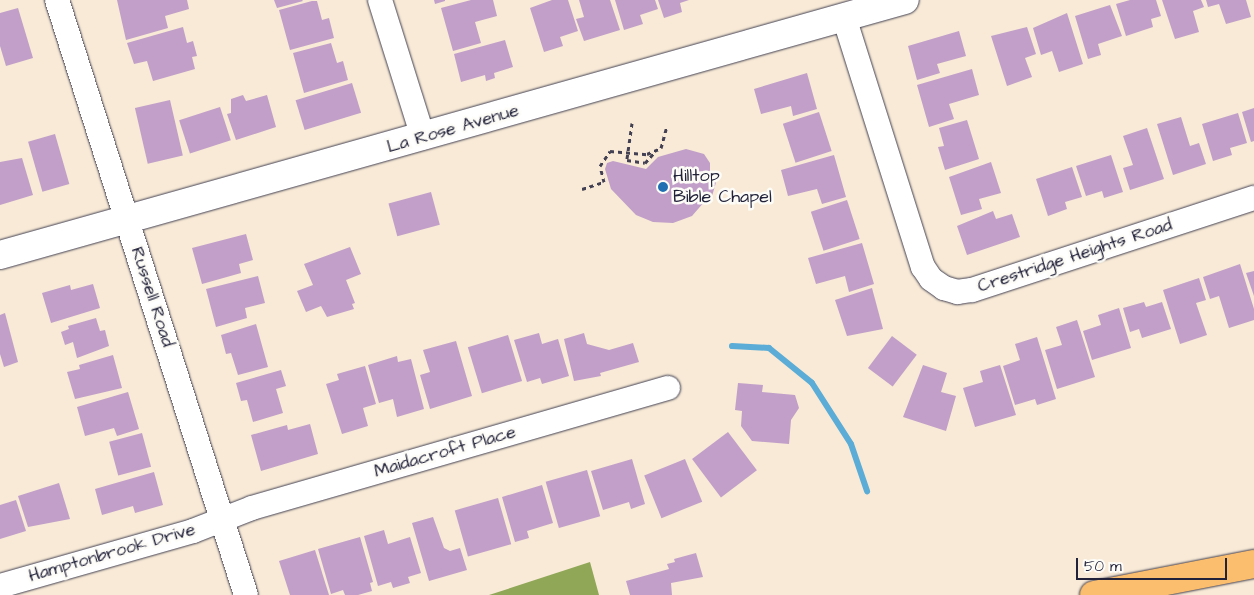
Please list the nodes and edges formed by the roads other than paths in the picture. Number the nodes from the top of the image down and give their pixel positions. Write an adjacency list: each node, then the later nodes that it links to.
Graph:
1 (57, 0): 7 (street, Russell Road)
2 (380, 0): 5 (street)
3 (905, 0): 4 (street, La Rose Avenue)
4 (844, 17): 5 (street, La Rose Avenue); 6 (street, Crestridge Heights Road)
5 (423, 137): 7 (street, La Rose Avenue)
6 (1254, 198)
7 (128, 220): 8 (street, La Rose Avenue); 10 (street, Russell Road)
8 (0, 255)
9 (668, 388): 10 (street, Maidacroft Place)
10 (224, 519): 12 (street, Hamptonbrook Drive); 13 (street, Russell Road)
11 (1254, 564): 14 (main road)
12 (0, 586)
13 (246, 595)
14 (1094, 595)

